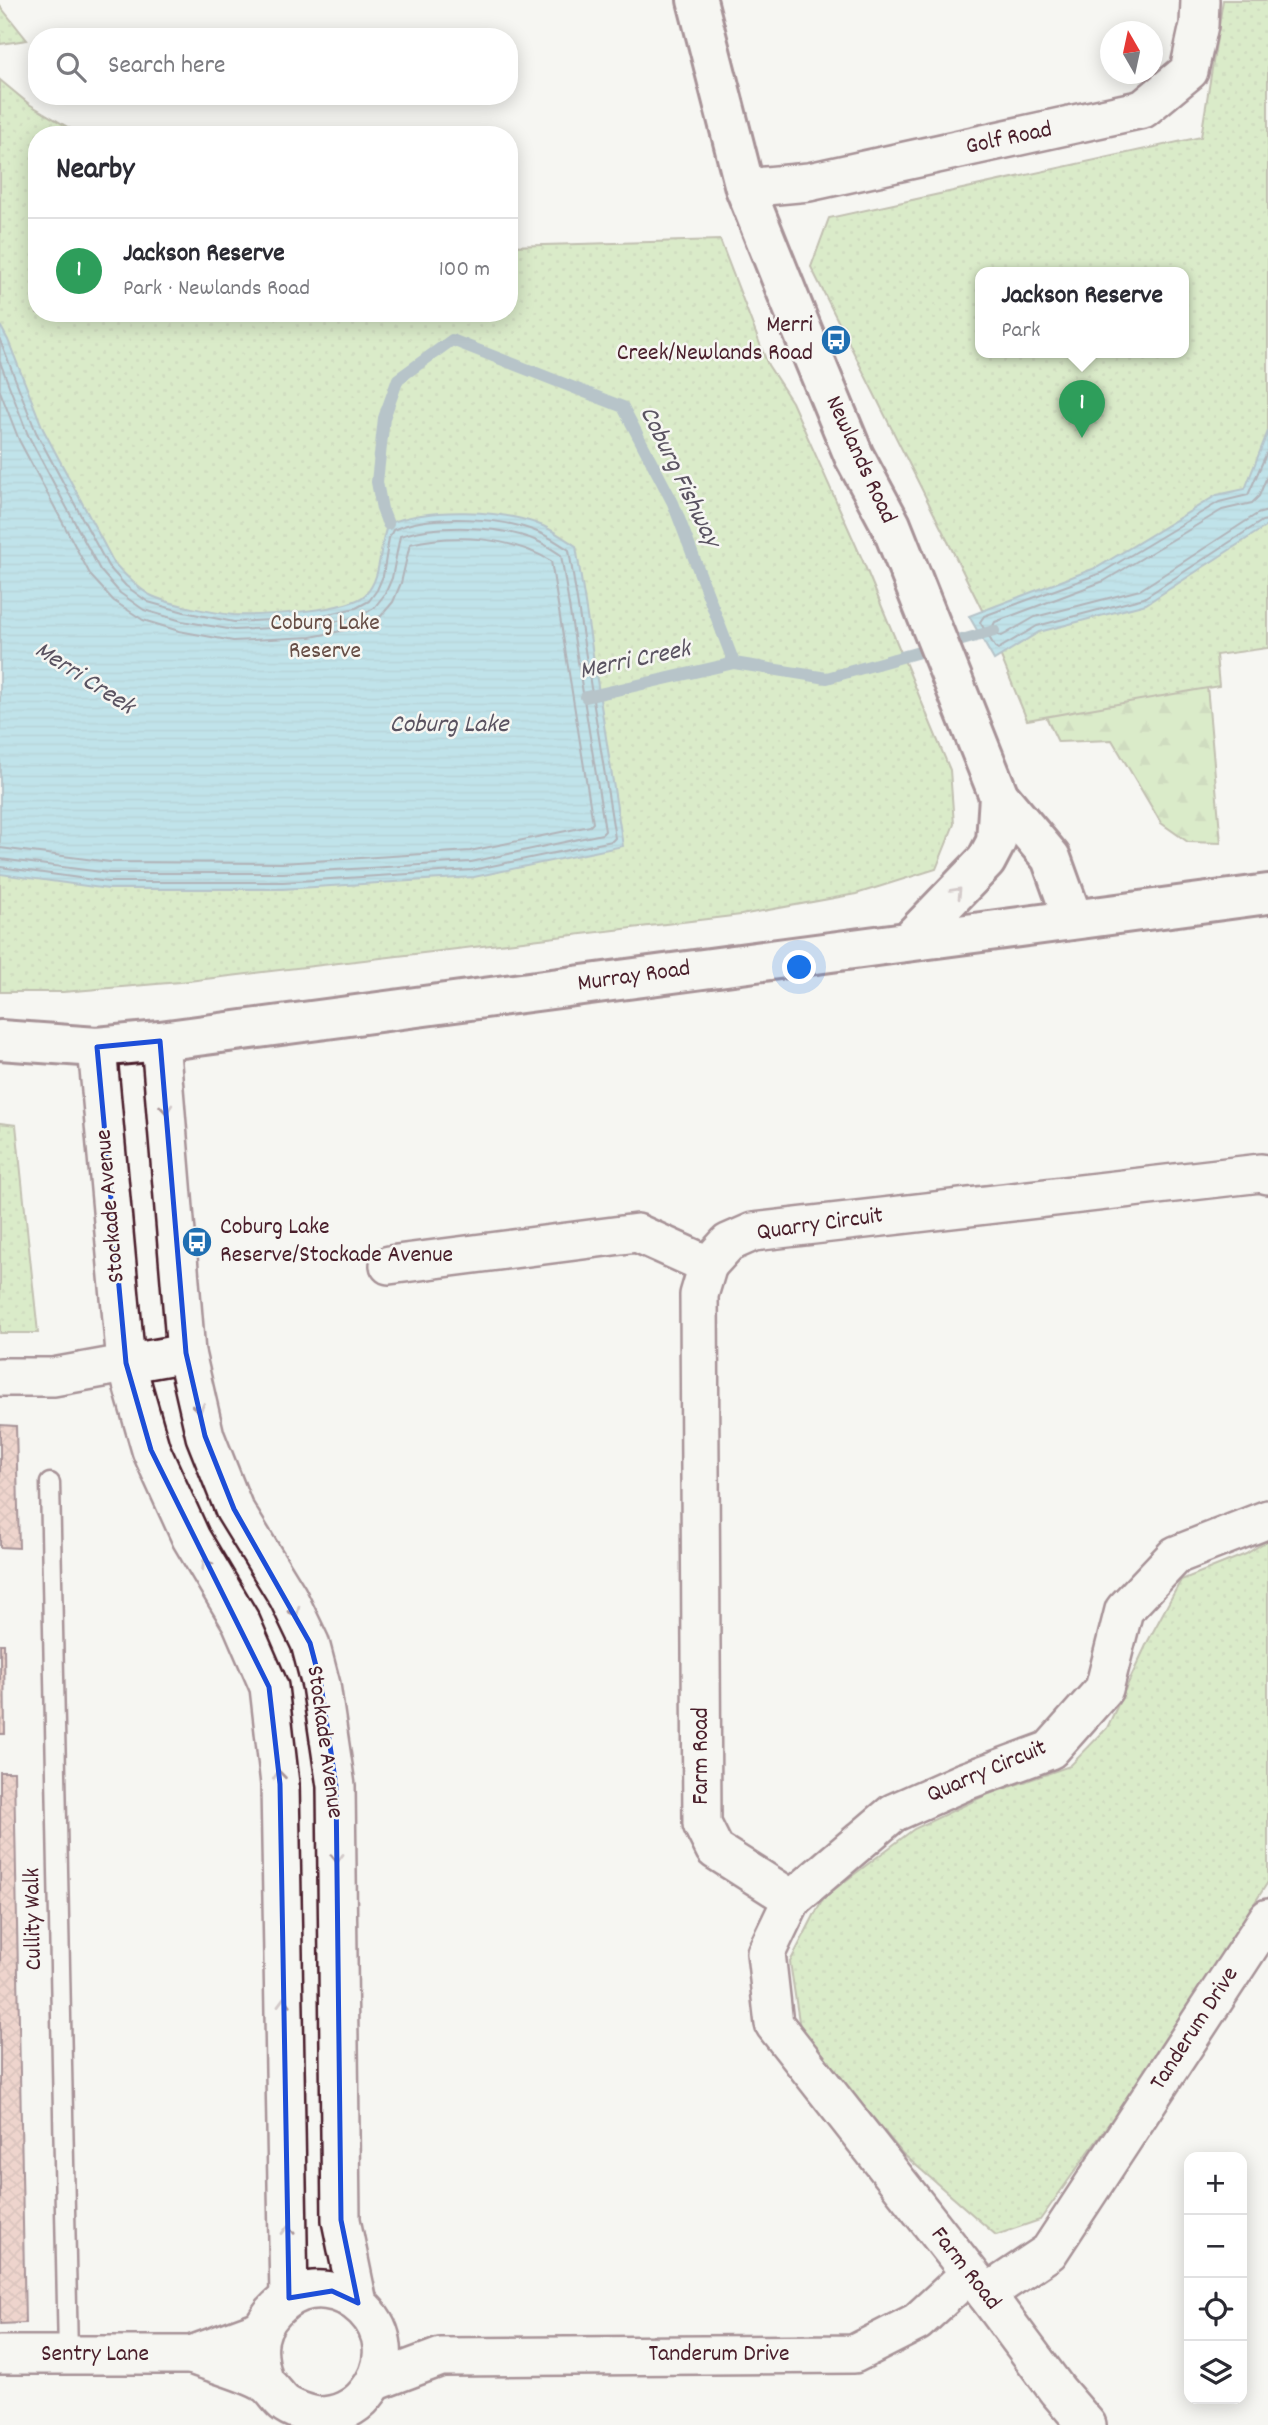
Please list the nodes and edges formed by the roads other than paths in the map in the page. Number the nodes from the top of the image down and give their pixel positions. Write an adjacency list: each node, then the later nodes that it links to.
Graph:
1 (696, 0): 3 (main road, Newlands Road)
2 (1199, 0): 3 (street, Golf Road)
3 (745, 188): 4 (main road, Newlands Road)
4 (995, 785): 6 (main road, Newlands Road); 7 (main road, Newlands Road, one-way to 4)
5 (1268, 894): 6 (main road, Murray Road)
6 (1073, 919): 7 (main road, Murray Road)
7 (909, 941): 9 (main road, Murray Road)
8 (0, 1040): 10 (main road, Murray Road)
9 (160, 1041): 10 (main road, Murray Road); 14 (street, Stockade Avenue, one-way to 14)
10 (97, 1047): 15 (street, Stockade Avenue)
11 (1268, 1175): 13 (street, Quarry Circuit)
12 (389, 1265): 13 (street)
13 (708, 1265): 19 (street, Farm Road)
14 (186, 1353): 15 (street); 23 (street, Stockade Avenue, one-way to 23)
15 (126, 1363): 16 (street); 22 (street, Stockade Avenue, one-way to 15)
16 (0, 1377)
17 (50, 1483): 26 (lane, Cullity Walk)
18 (1268, 1519): 19 (street, Quarry Circuit)
19 (792, 1899): 21 (street, Farm Road)
20 (1268, 1918): 21 (street, Tanderum Drive)
21 (978, 2284): 28 (street, Tanderum Drive); 31 (street, Farm Road)
22 (289, 2298): 23 (street); 24 (street)
23 (367, 2314): 28 (street, Tanderum Drive); 29 (street)
24 (262, 2329): 27 (street, Sentry Lane); 30 (street)
25 (0, 2355): 26 (street, Sentry Lane)
26 (68, 2355): 27 (street, Sentry Lane)
27 (191, 2355): 30 (street, Sentry Lane)
28 (441, 2357): 29 (street, Tanderum Drive)
29 (363, 2403): 30 (street)
30 (280, 2405)
31 (1087, 2425)

